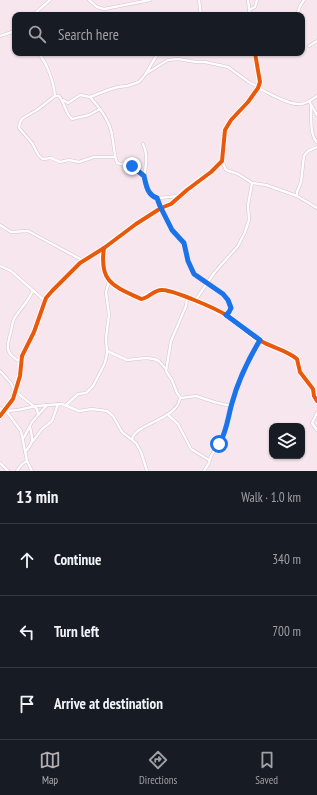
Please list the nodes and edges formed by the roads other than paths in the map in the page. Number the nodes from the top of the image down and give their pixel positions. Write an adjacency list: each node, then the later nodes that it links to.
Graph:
1 (50, 0): 9 (street)
2 (89, 0): 3 (street)
3 (150, 0)
4 (199, 0): 10 (street)
5 (248, 0): 8 (street)
6 (257, 0): 8 (street)
7 (304, 0): 11 (street)
8 (249, 10)
9 (36, 12)
10 (201, 12)
11 (298, 12)
12 (12, 32): 13 (street)
13 (0, 36)
14 (317, 41): 15 (street)
15 (309, 46)
16 (41, 56): 21 (street)
17 (156, 56): 19 (street)
18 (256, 56): 20 (street)
19 (147, 73): 20 (street); 23 (street)
20 (259, 88): 25 (street); 33 (street)
21 (55, 96): 24 (street); 32 (street)
22 (317, 96): 25 (street)
23 (90, 97): 24 (street); 27 (street)
24 (62, 100): 27 (street)
25 (309, 101): 26 (street)
26 (311, 106): 28 (street); 29 (street)
27 (100, 109): 32 (street)
28 (317, 115)
29 (317, 142)
30 (143, 144): 34 (street)
31 (317, 147): 37 (street)
32 (115, 157): 34 (street)
33 (222, 161): 35 (street); 36 (street)
34 (144, 176): 38 (street)
35 (252, 183): 37 (street); 46 (street)
36 (179, 196): 38 (street); 39 (street)
37 (297, 196): 40 (street)
38 (157, 198): 39 (street)
39 (161, 208): 42 (street); 46 (street)
40 (317, 208)
41 (0, 225): 43 (street)
42 (104, 248): 43 (street); 45 (street)
43 (84, 260): 49 (street)
44 (0, 266): 47 (street)
45 (109, 281): 48 (street); 53 (street)
46 (207, 283): 50 (street); 51 (street)
47 (32, 290): 49 (street); 54 (street)
48 (187, 298): 50 (street); 55 (street)
49 (45, 301): 54 (street)
50 (195, 301): 51 (street)
51 (226, 315): 52 (street)
52 (260, 340): 57 (street); 66 (street)
53 (107, 351): 55 (street); 64 (street)
54 (21, 362): 59 (street)
55 (166, 369): 60 (street)
56 (0, 371): 59 (street)
57 (312, 389): 58 (street); 61 (street)
58 (317, 389)
59 (15, 391): 65 (street); 68 (street)
60 (180, 397): 66 (street); 71 (street)
61 (317, 401)
62 (58, 404): 63 (street); 64 (street); 77 (street)
63 (46, 405): 65 (street); 70 (street)
64 (66, 405): 76 (street)
65 (34, 406): 68 (street); 70 (street)
66 (231, 406): 80 (street)
67 (0, 408): 68 (street)
68 (5, 411): 72 (street); 75 (street)
69 (317, 413): 74 (street)
70 (38, 414): 73 (street)
71 (167, 414): 76 (street); 80 (street)
72 (0, 416)
73 (30, 426): 75 (street); 77 (street)
74 (317, 430)
75 (22, 439): 78 (street)
76 (132, 439): 85 (street)
77 (33, 441): 78 (street)
78 (25, 453): 79 (street)
79 (27, 461): 83 (street); 84 (street)
80 (210, 461): 86 (street)
81 (0, 463): 82 (street)
82 (8, 471)
83 (17, 471)
84 (32, 471)
85 (147, 471)
86 (204, 471)

